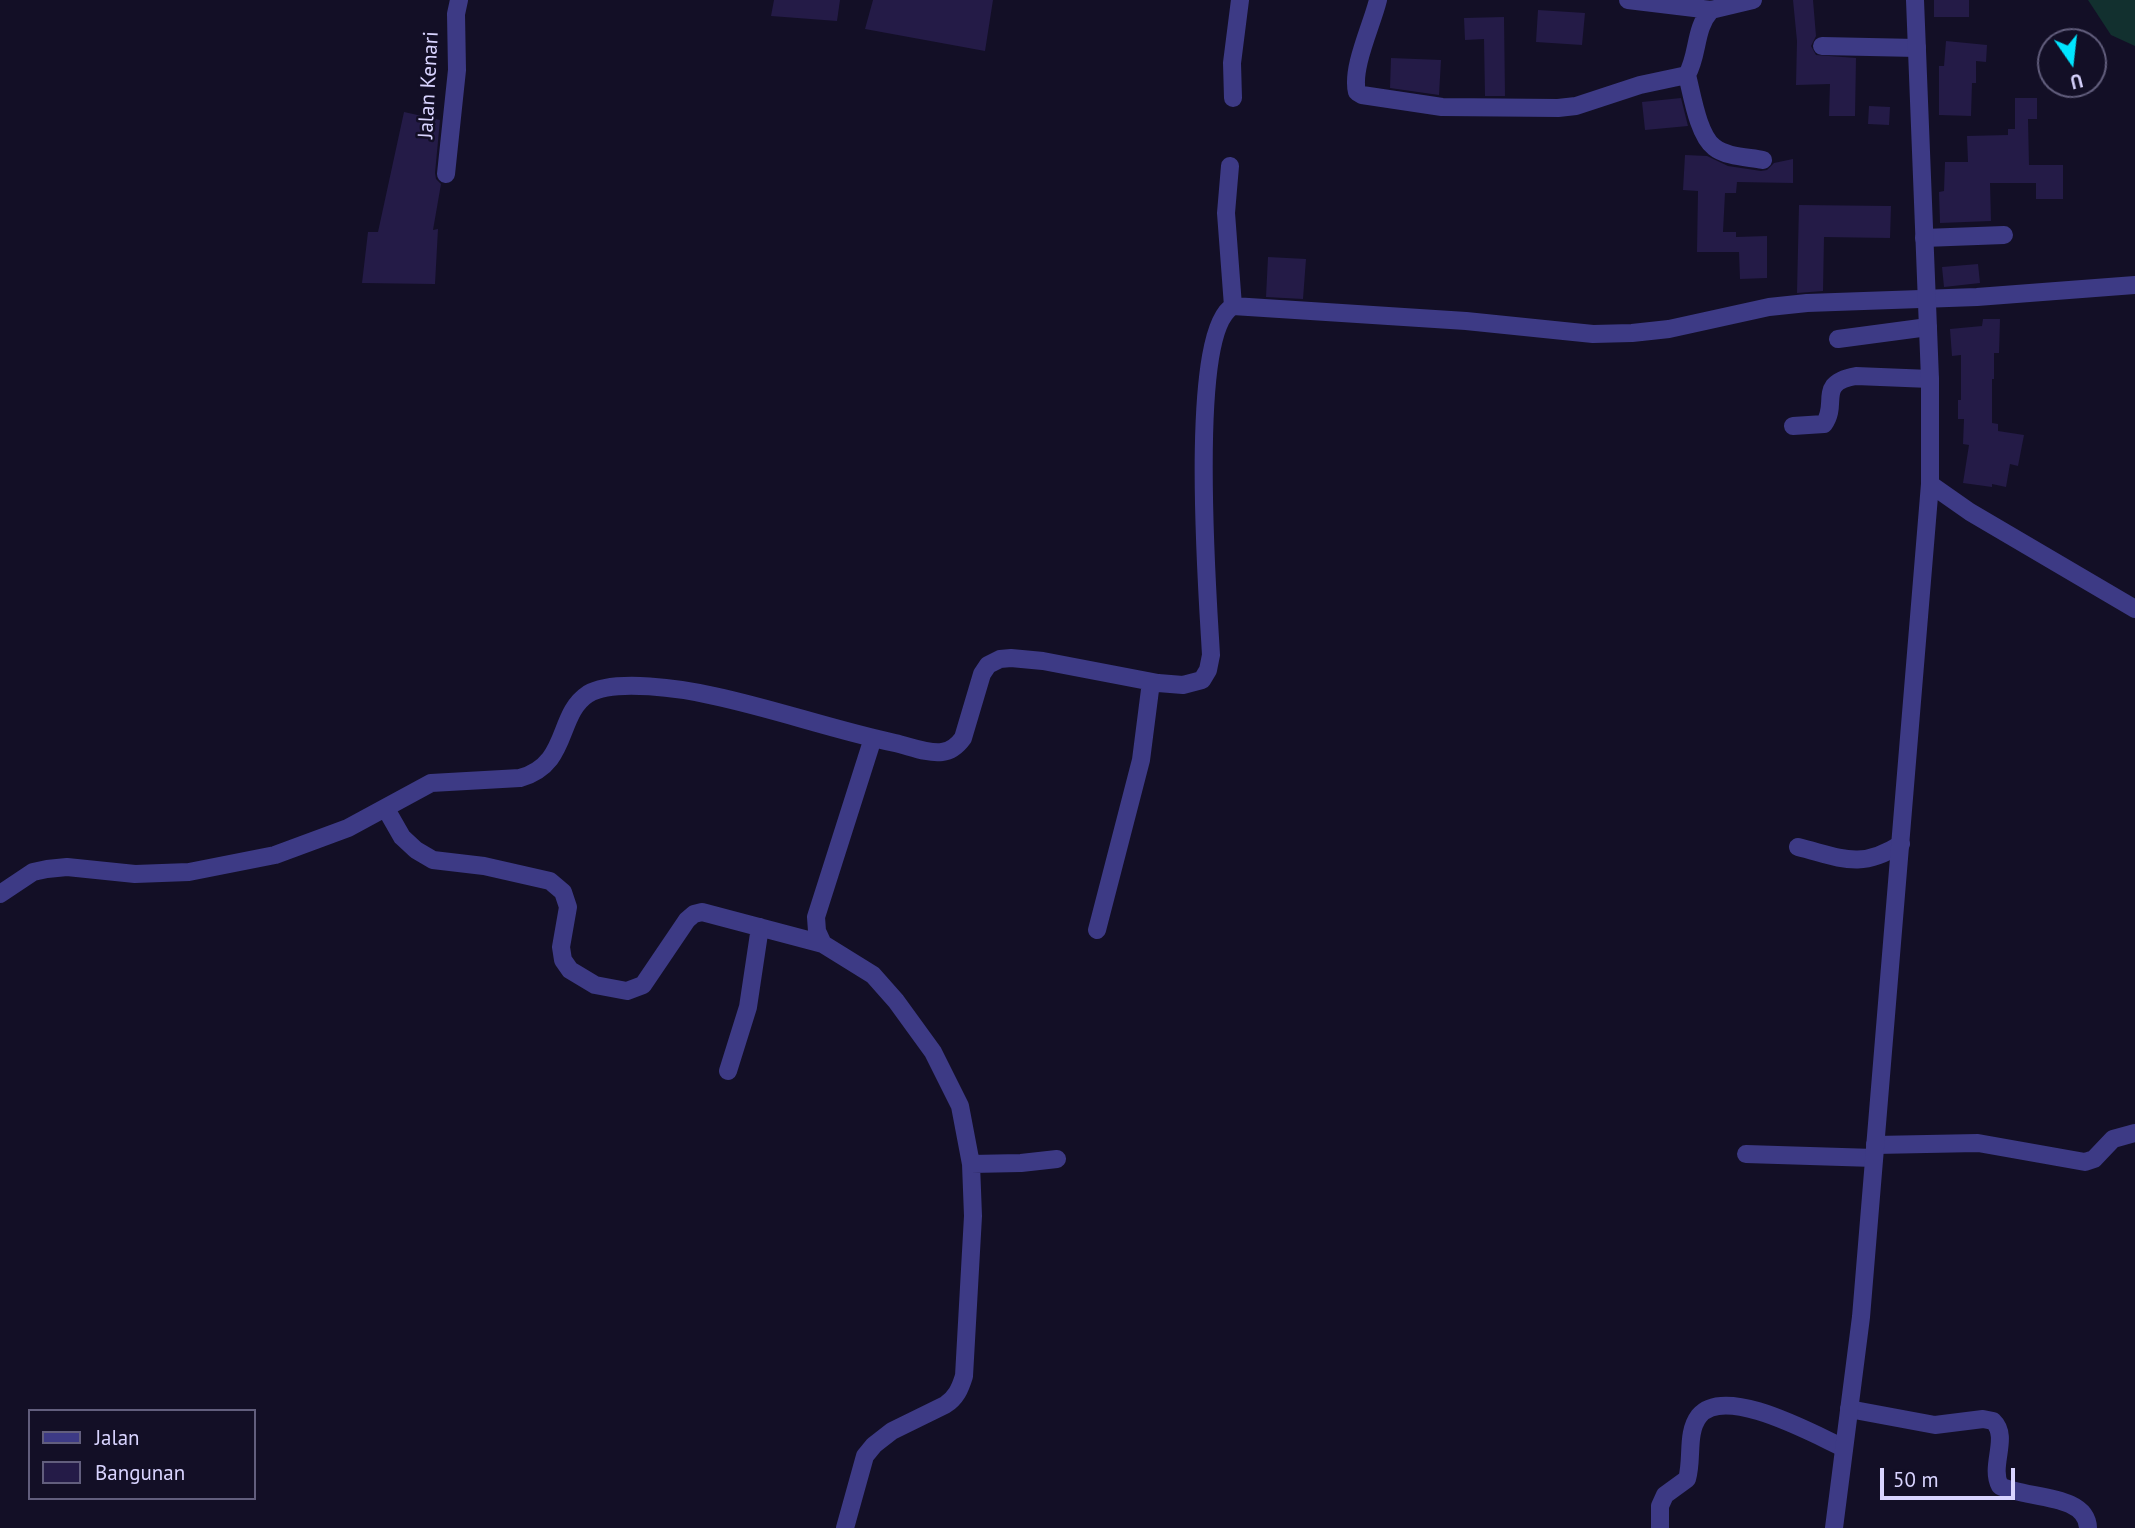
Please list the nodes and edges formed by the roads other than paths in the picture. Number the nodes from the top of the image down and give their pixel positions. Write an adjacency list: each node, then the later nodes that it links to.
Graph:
1 (459, 0): 14 (street, Jalan Kenari)
2 (1240, 0): 11 (street)
3 (1378, 0): 10 (street)
4 (1628, 0): 7 (street)
5 (1753, 0): 7 (street)
6 (1915, 0): 9 (street)
7 (1711, 10): 10 (street)
8 (1822, 46): 9 (street)
9 (1917, 48): 16 (street)
10 (1687, 75): 12 (street)
11 (1233, 98)
12 (1763, 160)
13 (1230, 166): 19 (street)
14 (446, 174)
15 (2004, 235): 16 (street)
16 (1924, 238): 18 (street)
17 (2135, 285): 18 (street)
18 (1927, 299): 19 (street); 20 (street)
19 (1233, 306): 26 (street)
20 (1928, 327): 21 (street); 22 (street)
21 (1838, 339)
22 (1930, 379): 23 (street); 24 (street)
23 (1793, 426)
24 (1930, 484): 25 (street); 29 (street)
25 (2135, 609)
26 (1151, 682): 27 (street); 33 (street)
27 (873, 738): 28 (street); 34 (street)
28 (386, 809): 31 (street); 32 (street)
29 (1901, 844): 30 (street); 37 (street)
30 (1798, 847)
31 (0, 894)
32 (760, 926): 34 (street); 35 (street)
33 (1097, 930)
34 (823, 944): 40 (street)
35 (728, 1071)
36 (2135, 1133): 37 (street)
37 (1875, 1151): 38 (street); 41 (street)
38 (1746, 1154)
39 (1057, 1159): 40 (street)
40 (971, 1164): 43 (street)
41 (1849, 1409): 42 (street); 46 (street)
42 (1844, 1448): 44 (street); 45 (street)
43 (845, 1528)
44 (1660, 1528)
45 (1834, 1528)
46 (2088, 1528)

